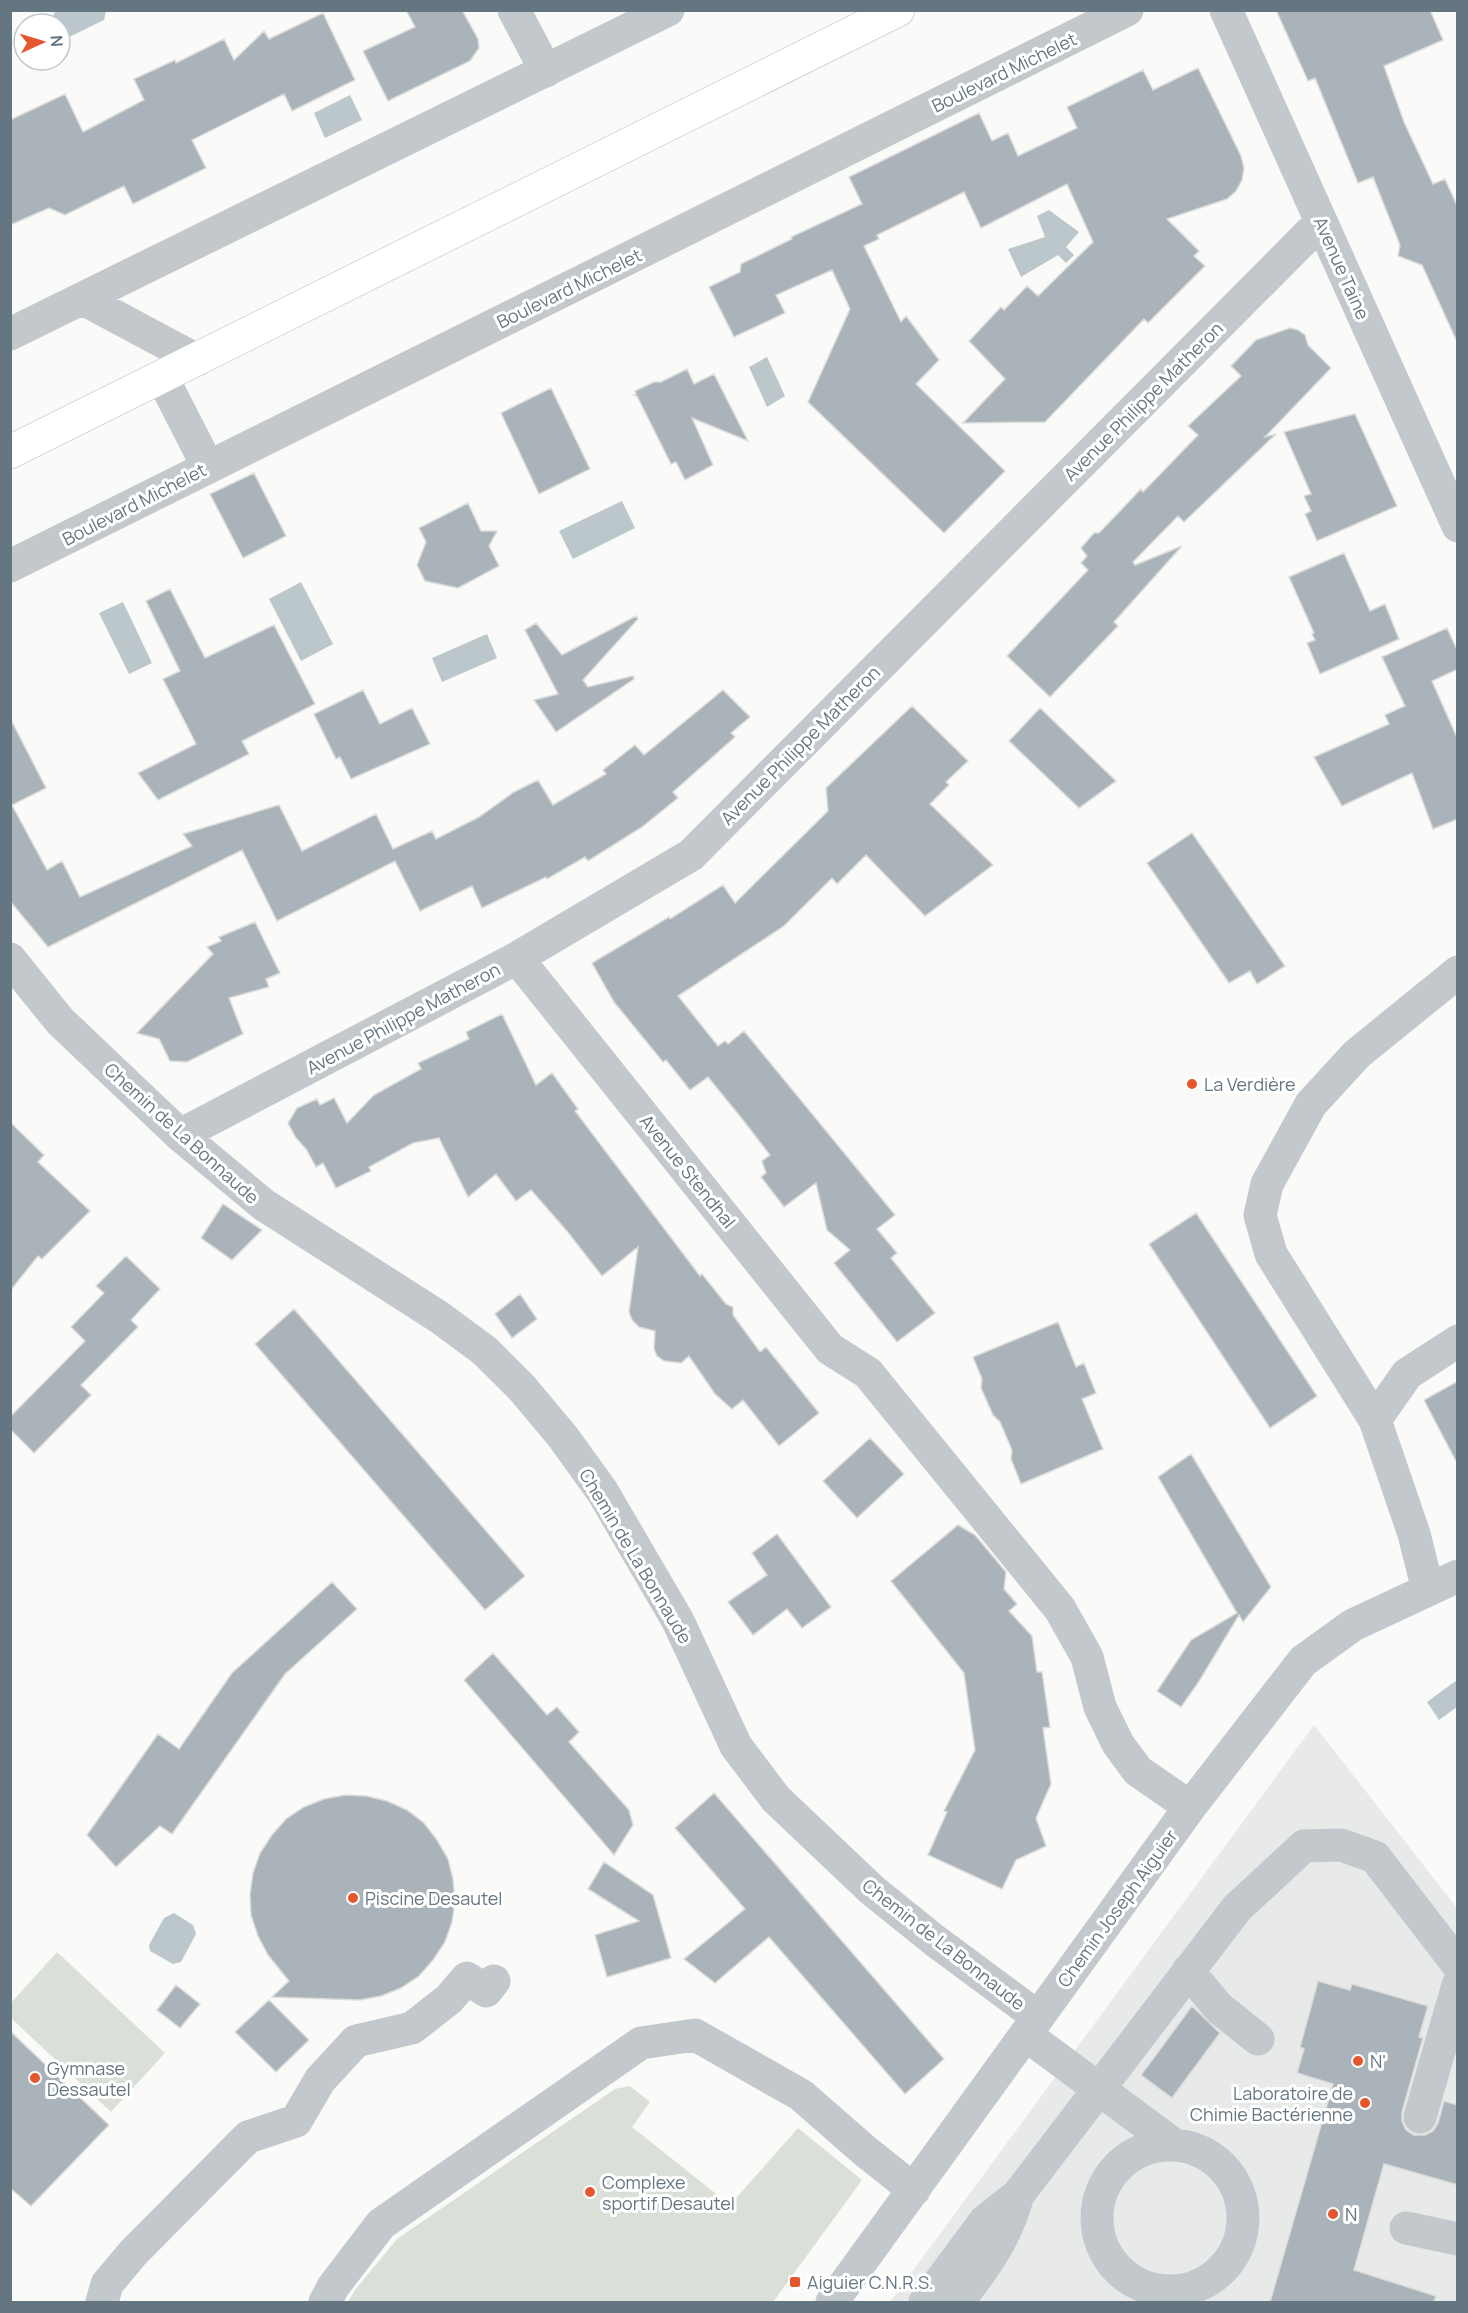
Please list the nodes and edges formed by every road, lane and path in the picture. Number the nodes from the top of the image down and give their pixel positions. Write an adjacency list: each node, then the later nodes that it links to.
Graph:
1 (514, 10): 6 (street)
2 (668, 10): 6 (street)
3 (898, 10): 10 (main road)
4 (1127, 10): 13 (street, Boulevard Michelet)
5 (1226, 10): 7 (street, Avenue Taine)
6 (546, 71): 8 (street)
7 (1321, 222): 14 (street, Avenue Taine); 16 (street, Avenue Philippe Matheron)
8 (83, 299): 9 (street); 10 (street)
9 (10, 334)
10 (197, 360): 11 (main road)
11 (162, 377): 12 (main road); 13 (street)
12 (10, 452)
13 (208, 467): 15 (street, Boulevard Michelet)
14 (1458, 526)
15 (10, 566)
16 (517, 958): 19 (street, Avenue Philippe Matheron); 24 (street, Avenue Stendhal)
17 (10, 959): 19 (street, Chemin de La Bonnaude)
18 (1458, 972): 21 (street)
19 (180, 1135): 29 (street, Chemin de La Bonnaude)
20 (1458, 1341): 21 (street)
21 (1375, 1420): 23 (street)
22 (1458, 1576): 23 (street, Chemin Joseph Aiguier)
23 (1428, 1590): 24 (street, Chemin Joseph Aiguier)
24 (1190, 1807): 29 (street, Chemin Joseph Aiguier)
25 (1458, 1965): 26 (street)
26 (1188, 1971): 30 (street); 31 (street)
27 (494, 1981): 38 (street)
28 (1458, 1985): 32 (street)
29 (1032, 2026): 31 (street, Chemin de La Bonnaude); 34 (street, Chemin Joseph Aiguier)
30 (1258, 2039)
31 (1097, 2089): 33 (street, Chemin de La Bonnaude); 35 (street)
32 (1420, 2117)
33 (1173, 2144): 33 (street)
34 (914, 2190): 39 (street); 40 (street, Chemin Joseph Aiguier)
35 (1018, 2194): 41 (street); 42 (street)
36 (1406, 2228): 37 (street)
37 (1458, 2239)
38 (102, 2302)
39 (325, 2302)
40 (832, 2302)
41 (925, 2302)
42 (958, 2302)

